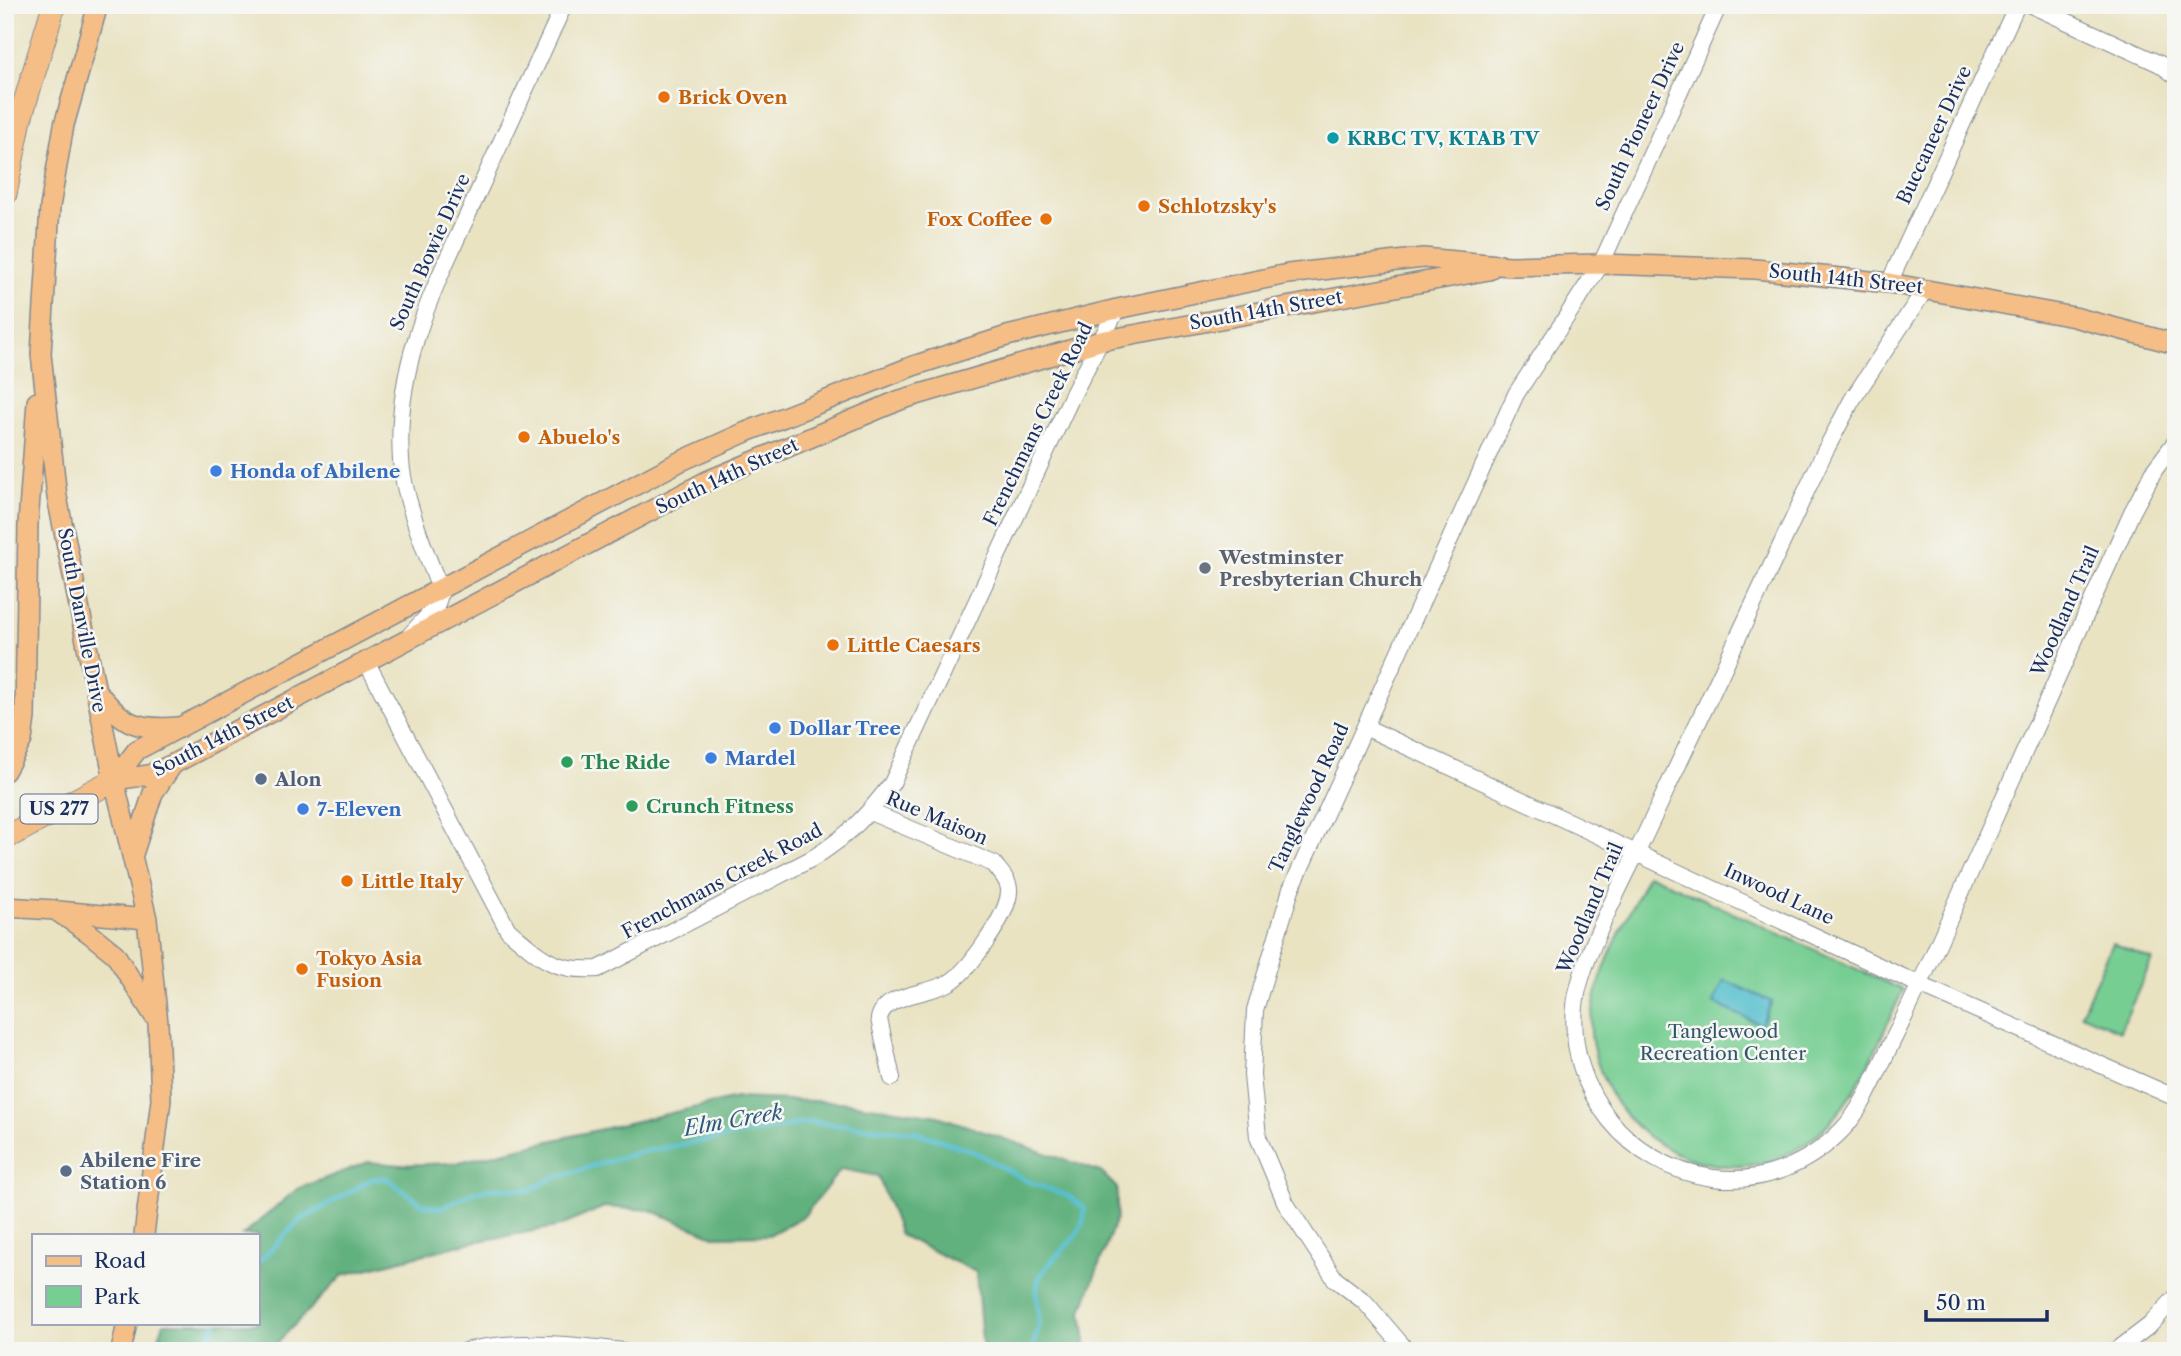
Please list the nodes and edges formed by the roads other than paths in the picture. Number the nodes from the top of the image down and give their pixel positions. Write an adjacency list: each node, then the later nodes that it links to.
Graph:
1 (54, 5): 8 (highway)
2 (98, 5): 18 (main road, South Danville Drive / US 277)
3 (564, 5): 20 (street, South Bowie Drive)
4 (1718, 5): 10 (street, South Pioneer Drive)
5 (2017, 5): 12 (street, Buccaneer Drive)
6 (2031, 5): 7 (street)
7 (2176, 76)
8 (5, 194)
9 (1423, 258): 11 (main road, South 14th Street); 13 (street); 15 (main road, South 14th Street)
10 (1601, 264): 11 (main road, South 14th Street); 12 (main road, South 14th Street); 25 (street, Tanglewood Road)
11 (1510, 266): 13 (main road, South 14th Street)
12 (1889, 283): 14 (main road, South 14th Street)
13 (1408, 287): 16 (main road, South 14th Street)
14 (1926, 288): 17 (main road, South 14th Street); 31 (street, Woodland Trail)
15 (1117, 309): 16 (street, Frenchmans Creek Road); 20 (main road, South 14th Street)
16 (1100, 341): 21 (main road, South 14th Street); 29 (street, Frenchmans Creek Road)
17 (2176, 344)
18 (41, 354): 23 (main road, South Danville Drive / US 277); 27 (main road)
19 (2176, 441): 36 (street, Woodland Trail)
20 (441, 591): 21 (street); 24 (main road, South 14th Street)
21 (406, 640): 22 (main road, South 14th Street)
22 (366, 661): 26 (main road, South 14th Street); 29 (street, Frenchmans Creek Road)
23 (97, 691): 24 (main road); 28 (main road, South Danville Drive / US 277)
24 (183, 727): 28 (main road, South 14th Street)
25 (1365, 727): 31 (street, Inwood Lane); 46 (street, Tanglewood Road)
26 (173, 764): 28 (main road, South 14th Street); 32 (main road)
27 (5, 771)
28 (114, 780): 30 (highway, US 277); 32 (main road, South Danville Drive)
29 (870, 812): 38 (street, Rue Maison)
30 (5, 838)
31 (1637, 852): 36 (street, Inwood Lane); 36 (street, Woodland Trail)
32 (133, 855): 35 (main road, South Danville Drive)
33 (5, 907): 34 (main road)
34 (55, 911): 35 (main road); 37 (main road)
35 (148, 919): 37 (main road, South Danville Drive)
36 (1920, 985): 39 (street, Inwood Lane)
37 (158, 1023): 40 (main road, South Danville Drive)
38 (892, 1078)
39 (2176, 1098)
40 (144, 1234)
41 (2176, 1297): 47 (street)
42 (127, 1324): 43 (main road)
43 (121, 1351)
44 (465, 1351): 45 (street)
45 (623, 1351)
46 (1407, 1351)
47 (2116, 1351)

